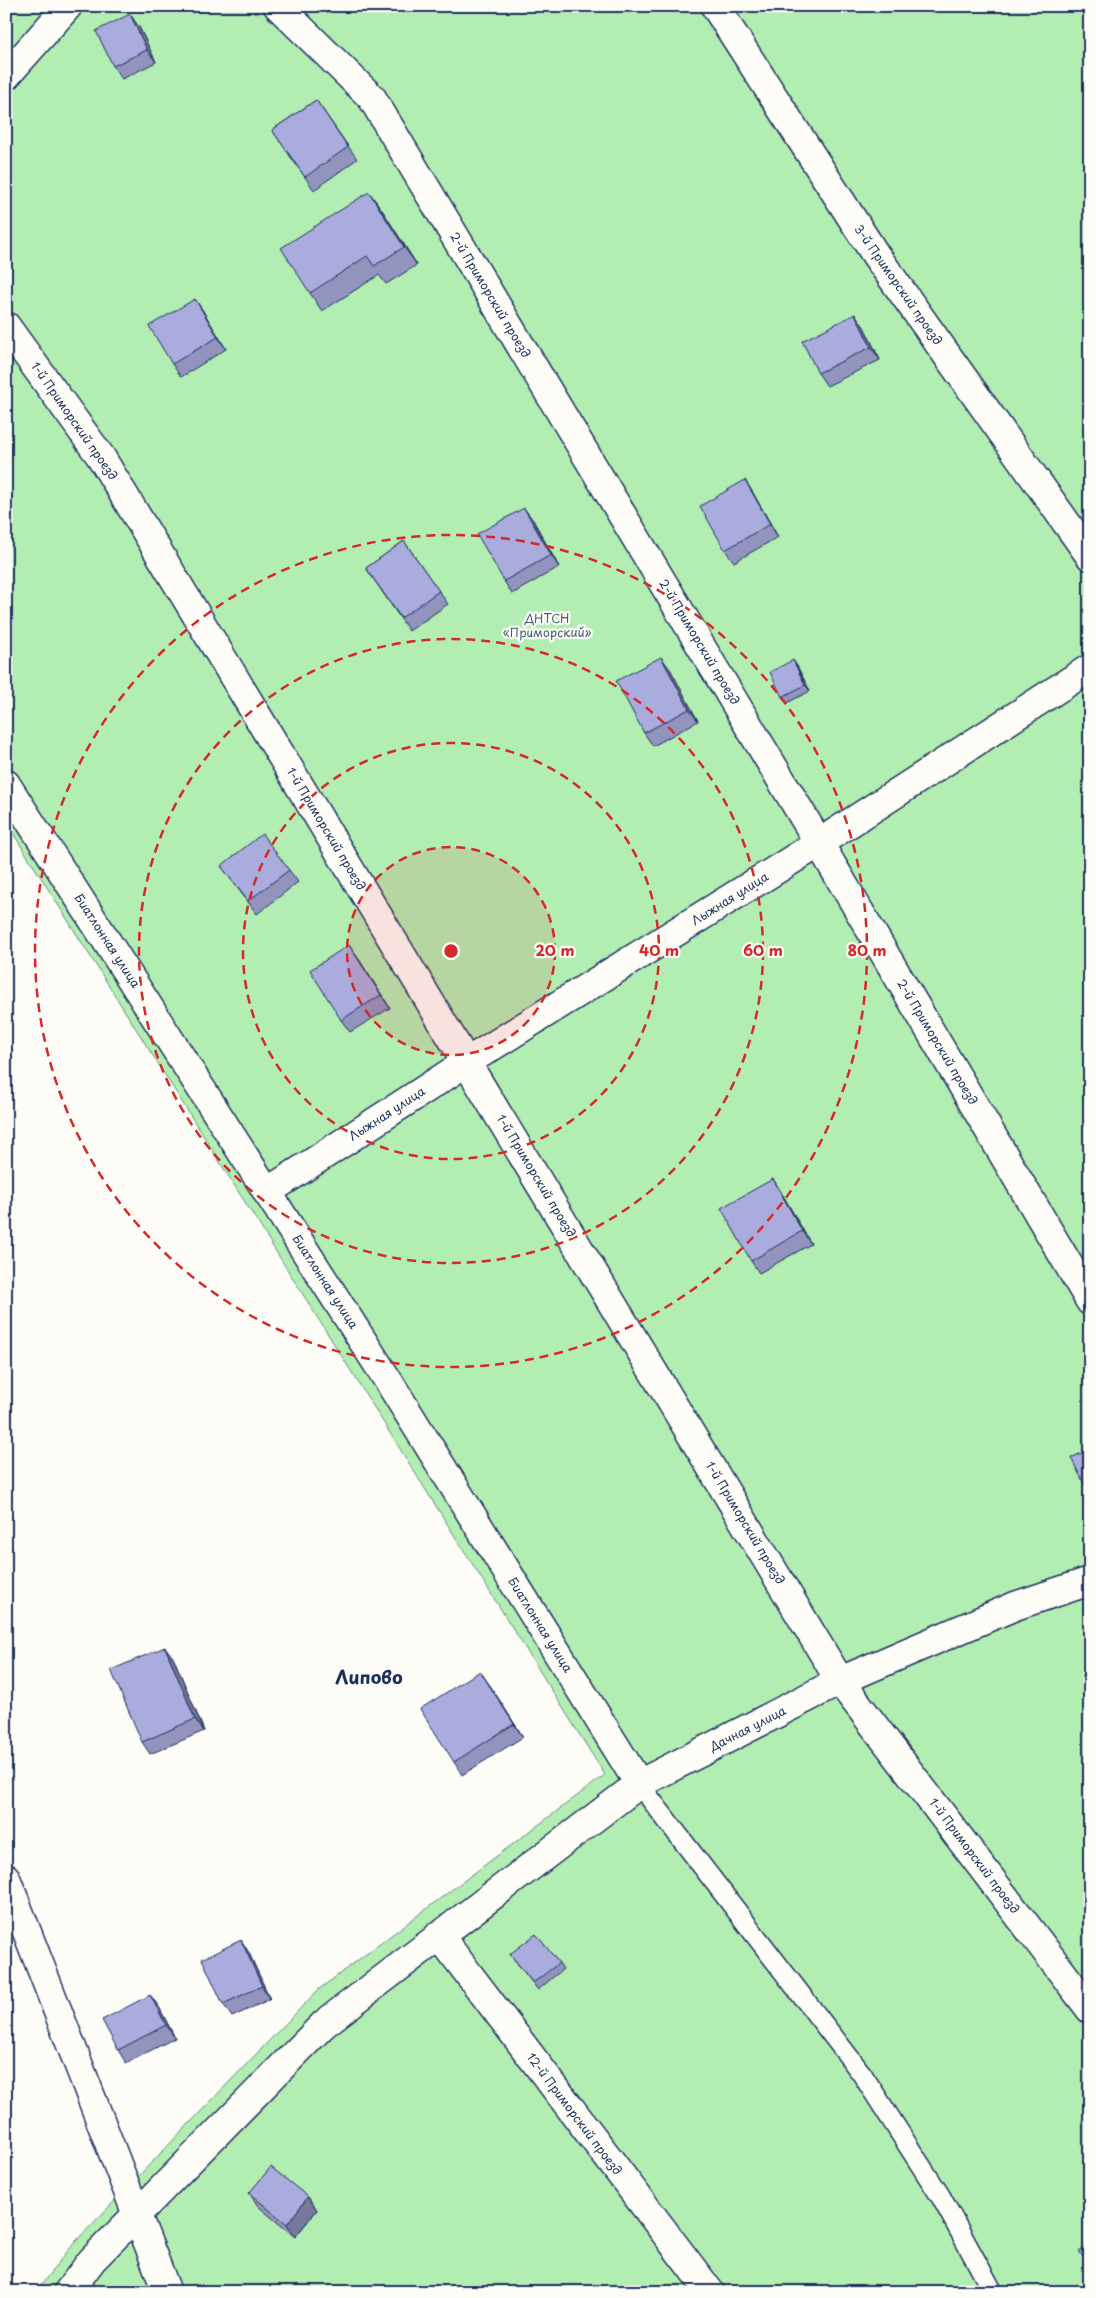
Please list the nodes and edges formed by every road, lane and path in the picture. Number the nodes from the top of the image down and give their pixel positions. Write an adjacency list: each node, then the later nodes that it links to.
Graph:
1 (68, 6): 4 (street)
2 (278, 6): 9 (street, 2-й Приморский проезд)
3 (715, 6): 6 (street, 3-й Приморский проезд)
4 (6, 76)
5 (6, 326): 10 (street, 1-й Приморский проезд)
6 (1090, 556)
7 (1090, 668): 9 (street, Лыжная улица)
8 (6, 784): 11 (street, Биатлонная улица)
9 (819, 843): 10 (street, Лыжная улица); 12 (street, 2-й Приморский проезд)
10 (467, 1062): 11 (street, Лыжная улица); 14 (street, 1-й Приморский проезд)
11 (267, 1192): 15 (street, Биатлонная улица)
12 (1090, 1301)
13 (1090, 1580): 14 (street, Дачная улица)
14 (840, 1681): 15 (street, Дачная улица); 18 (street, 1-й Приморский проезд)
15 (639, 1784): 17 (street, Дачная улица); 23 (lane)
16 (6, 1878): 19 (street)
17 (439, 1935): 19 (street, Дачная улица); 22 (street, 12-й Приморский проезд)
18 (1090, 2009)
19 (137, 2215): 20 (street, Дачная улица); 21 (street)
20 (68, 2292)
21 (167, 2292)
22 (710, 2292)
23 (993, 2292)

